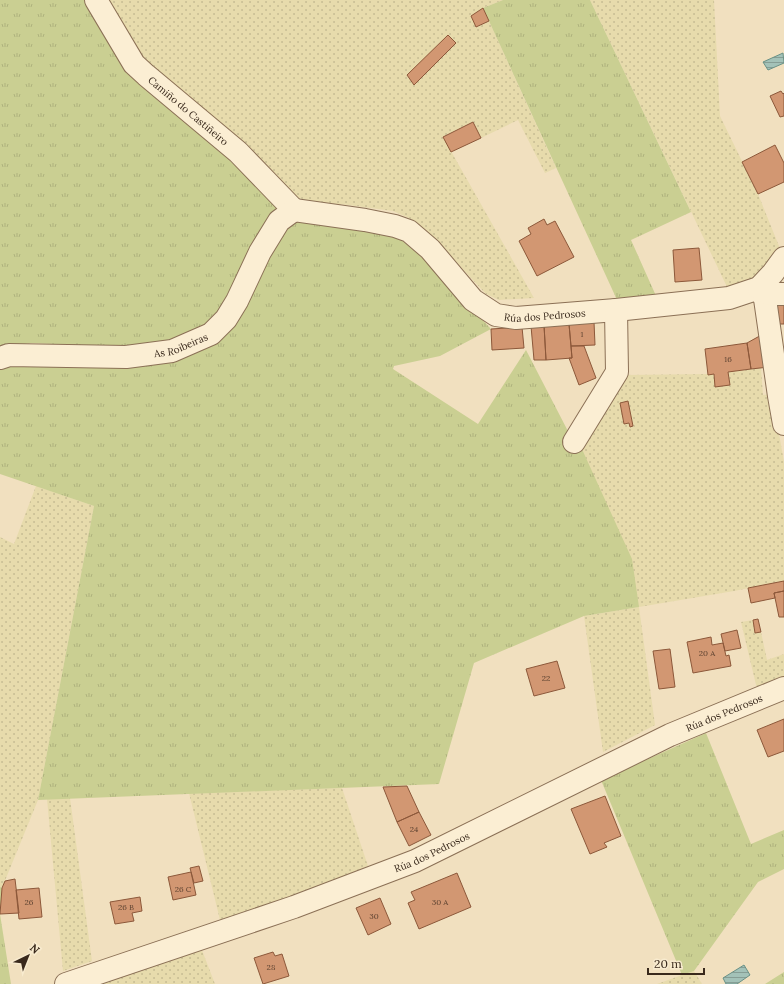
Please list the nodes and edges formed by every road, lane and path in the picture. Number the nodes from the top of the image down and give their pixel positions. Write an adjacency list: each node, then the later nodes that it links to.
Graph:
1 (96, 0): 2 (street, Camiño do Castiñeiro)
2 (294, 210): 6 (street, Rúa dos Pedrosos); 7 (street, As Roibeiras)
3 (784, 258): 4 (street, Rúa dos Pedrosos)
4 (759, 288): 5 (street); 6 (street, Rúa dos Pedrosos); 8 (street)
5 (784, 294)
6 (616, 310): 9 (street)
7 (0, 358)
8 (784, 424)
9 (574, 442)
10 (784, 688): 11 (street, Rúa dos Pedrosos)
11 (66, 984)

